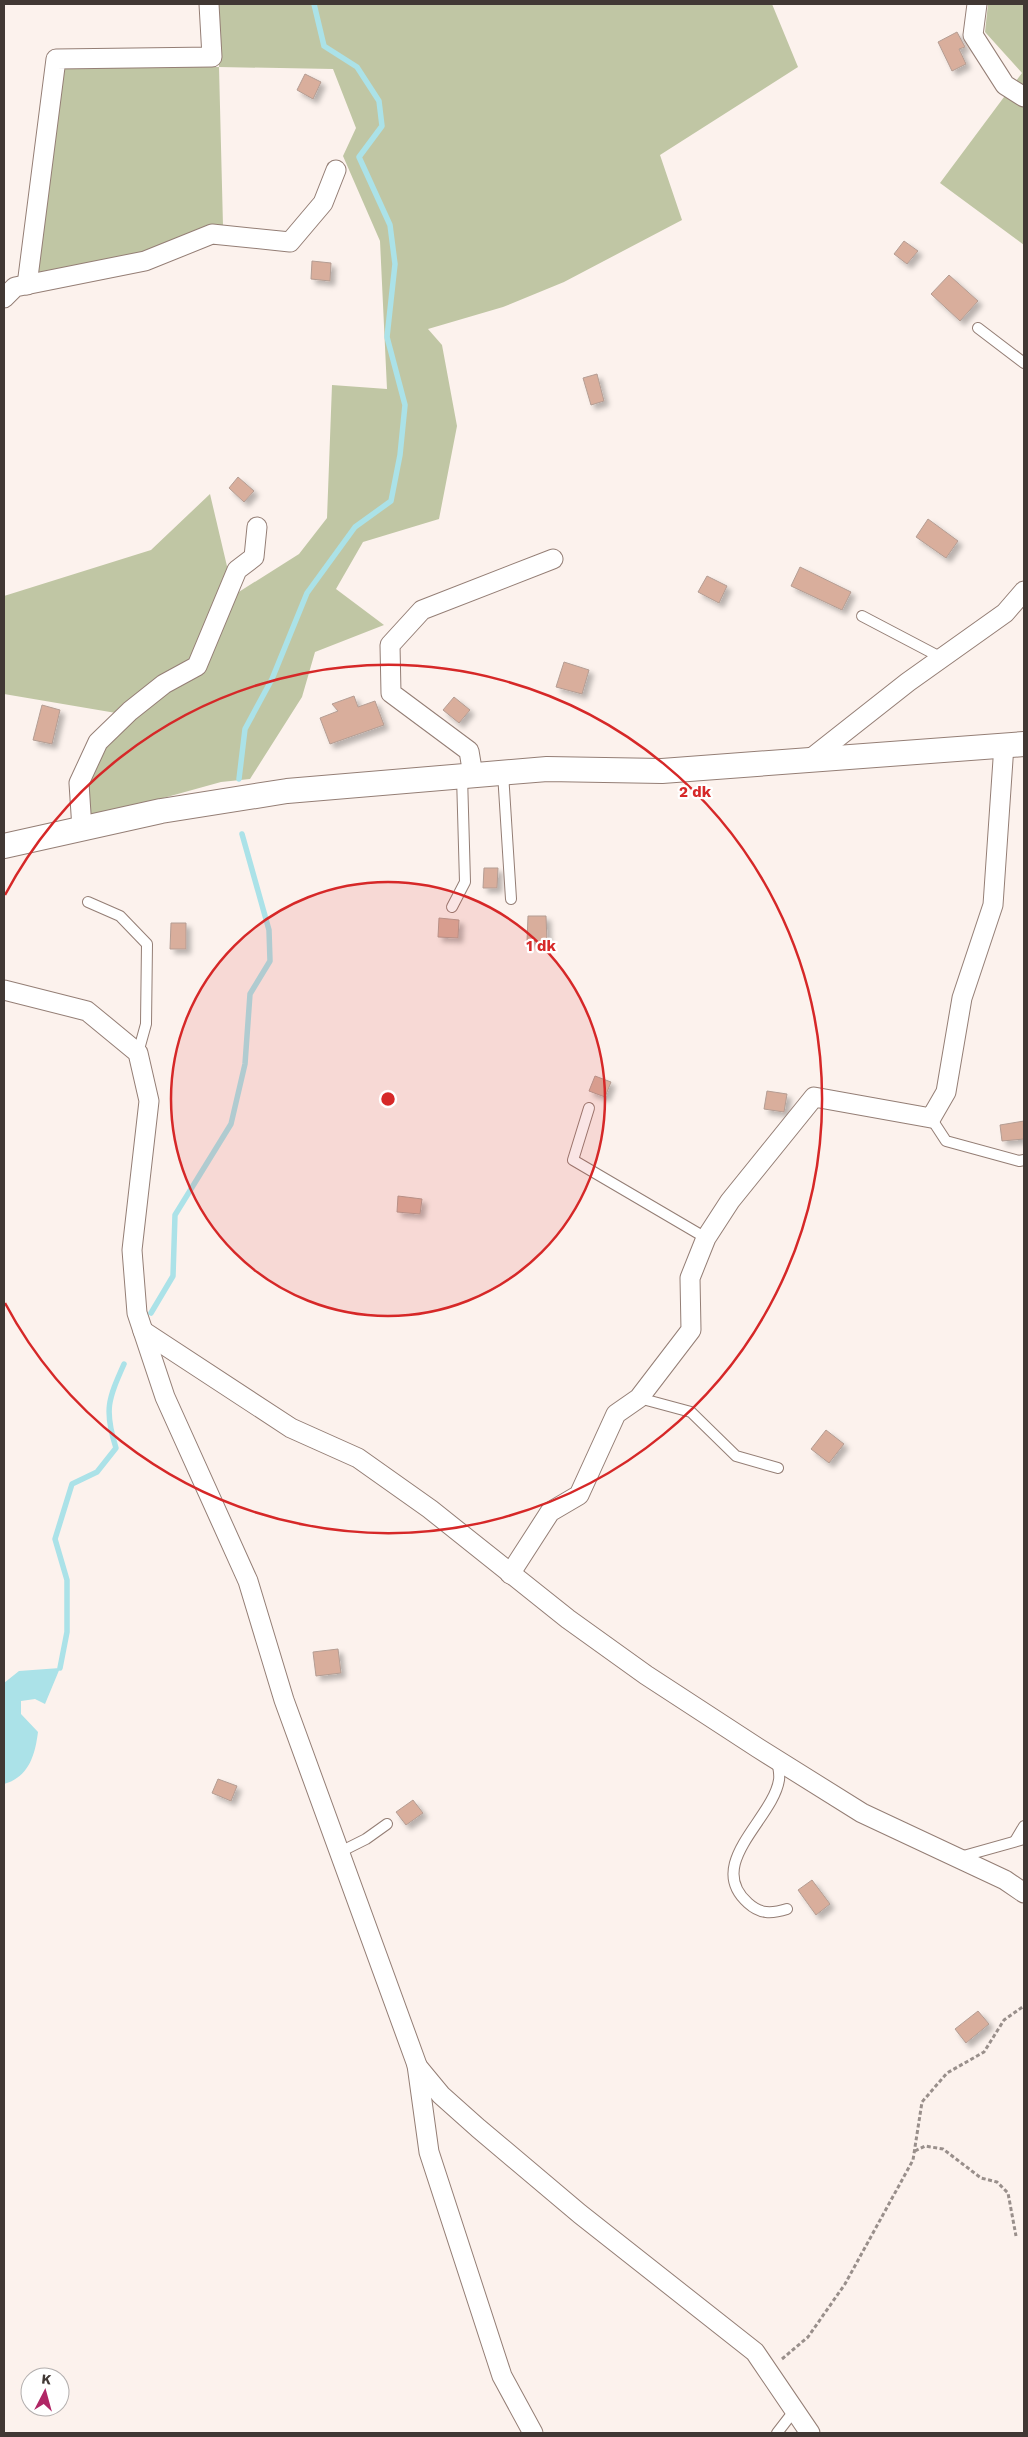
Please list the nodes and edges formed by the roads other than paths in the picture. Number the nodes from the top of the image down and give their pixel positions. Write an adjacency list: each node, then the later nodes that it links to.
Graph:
1 (209, 4): 5 (street)
2 (978, 4): 3 (street)
3 (1024, 97)
4 (336, 170): 5 (street)
5 (27, 285): 6 (street)
6 (4, 298)
7 (978, 328): 8 (lane)
8 (1024, 363)
9 (257, 527): 18 (street)
10 (553, 559): 17 (street)
11 (1024, 590): 13 (street)
12 (862, 616): 13 (lane)
13 (942, 658): 15 (street)
14 (1014, 744): 15 (street); 26 (street)
15 (809, 760): 16 (street)
16 (503, 773): 17 (street); 20 (lane)
17 (467, 776): 18 (street); 22 (lane)
18 (82, 829): 19 (street)
19 (4, 846)
20 (511, 899)
21 (88, 902): 24 (lane)
22 (452, 907)
23 (4, 990): 24 (street)
24 (138, 1053): 29 (street)
25 (589, 1108): 28 (lane)
26 (931, 1118): 27 (lane); 28 (street)
27 (1024, 1160)
28 (706, 1238): 30 (street)
29 (143, 1331): 32 (street); 37 (street)
30 (639, 1398): 31 (lane); 32 (street)
31 (778, 1468)
32 (510, 1574): 33 (street)
33 (777, 1760): 38 (street); 40 (lane)
34 (386, 1824): 37 (lane)
35 (1024, 1826): 36 (lane)
36 (1020, 1840): 38 (lane)
37 (340, 1852): 41 (street)
38 (956, 1858): 39 (street)
39 (1024, 1893)
40 (787, 1909)
41 (417, 2065): 42 (street); 43 (street)
42 (794, 2411): 44 (lane); 45 (street)
43 (533, 2433)
44 (777, 2433)
45 (810, 2433)

